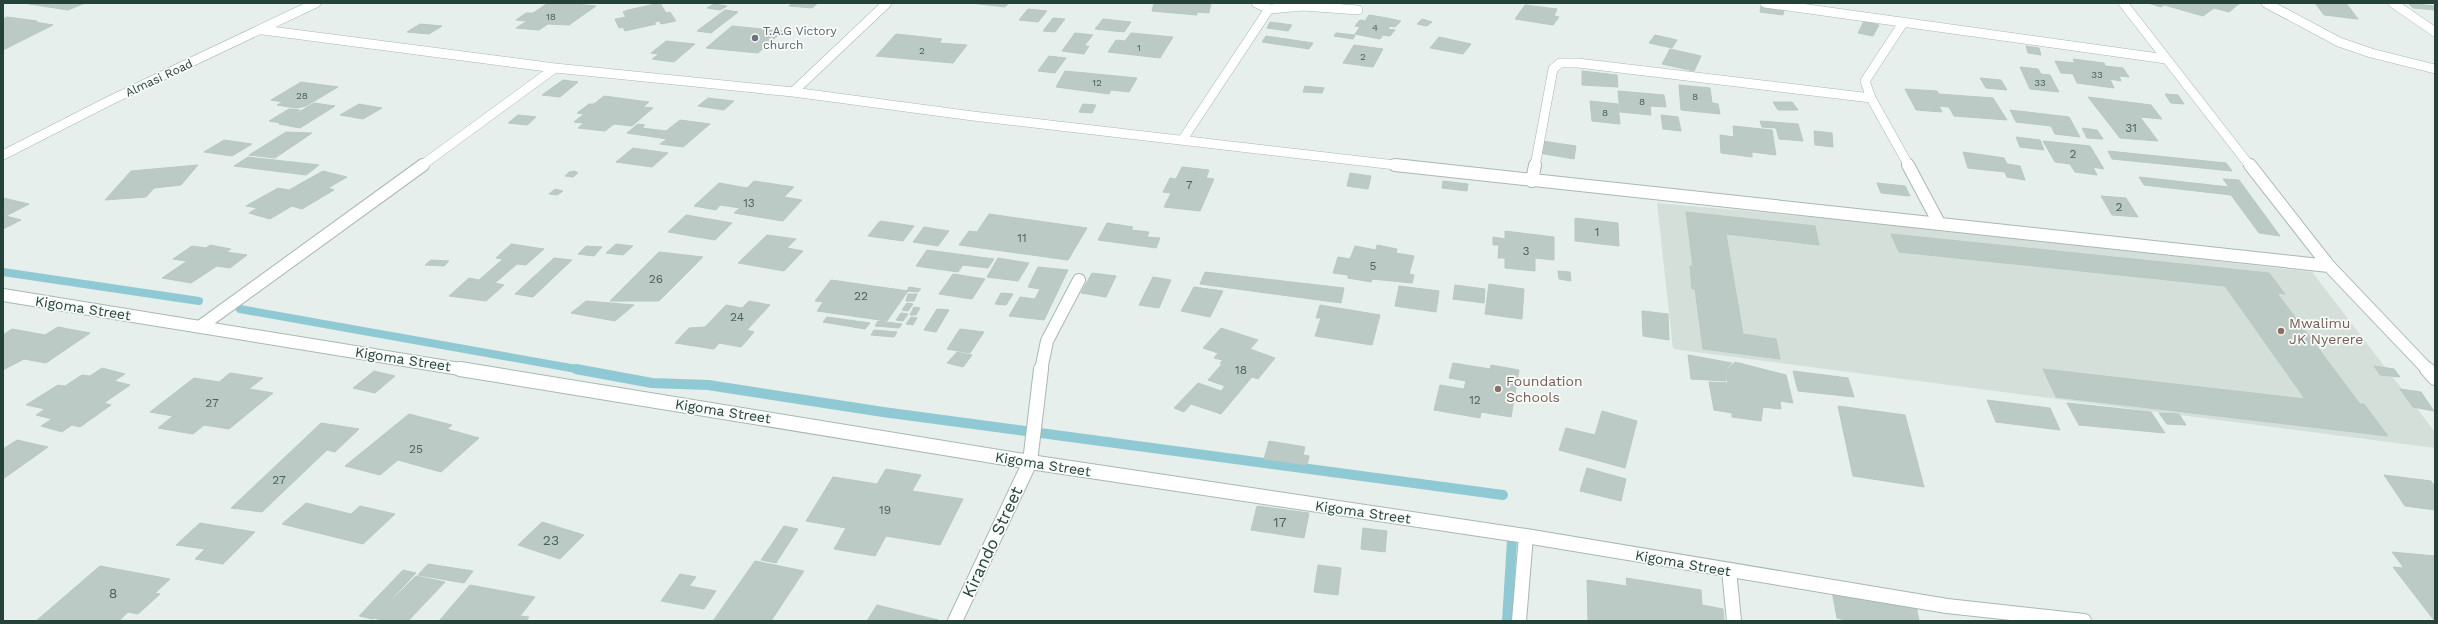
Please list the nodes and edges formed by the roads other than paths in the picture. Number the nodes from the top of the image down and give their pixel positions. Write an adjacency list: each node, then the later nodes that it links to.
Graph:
1 (316, 3): 11 (street, Almasi Road)
2 (887, 3): 16 (street)
3 (1256, 3): 8 (street)
4 (1765, 3): 10 (street)
5 (2123, 3): 13 (street)
6 (2266, 3): 15 (street)
7 (2392, 3): 12 (street)
8 (1269, 9): 9 (street); 18 (street)
9 (1358, 10)
10 (1903, 23): 13 (street); 17 (street)
11 (262, 30): 14 (street); 19 (street, Almasi Road)
12 (2435, 32)
13 (2166, 60): 22 (street)
14 (555, 68): 16 (street); 25 (street)
15 (2435, 70)
16 (793, 92): 18 (street)
17 (1871, 98): 20 (street); 21 (street)
18 (1183, 139): 20 (street)
19 (3, 155)
20 (1532, 181): 21 (street)
21 (1939, 224): 22 (street)
22 (2329, 266): 26 (street)
23 (1079, 280): 27 (street, Kirando Street)
24 (3, 295): 25 (street, Kigoma Street)
25 (201, 326): 27 (street, Kigoma Street)
26 (2435, 378)
27 (1030, 462): 28 (street, Kigoma Street); 30 (street, Kirando Street)
28 (1526, 536): 29 (street, Kigoma Street); 31 (street)
29 (1729, 570): 32 (street); 33 (street, Kigoma Street)
30 (955, 621)
31 (1519, 621)
32 (1734, 621)
33 (2084, 621)

